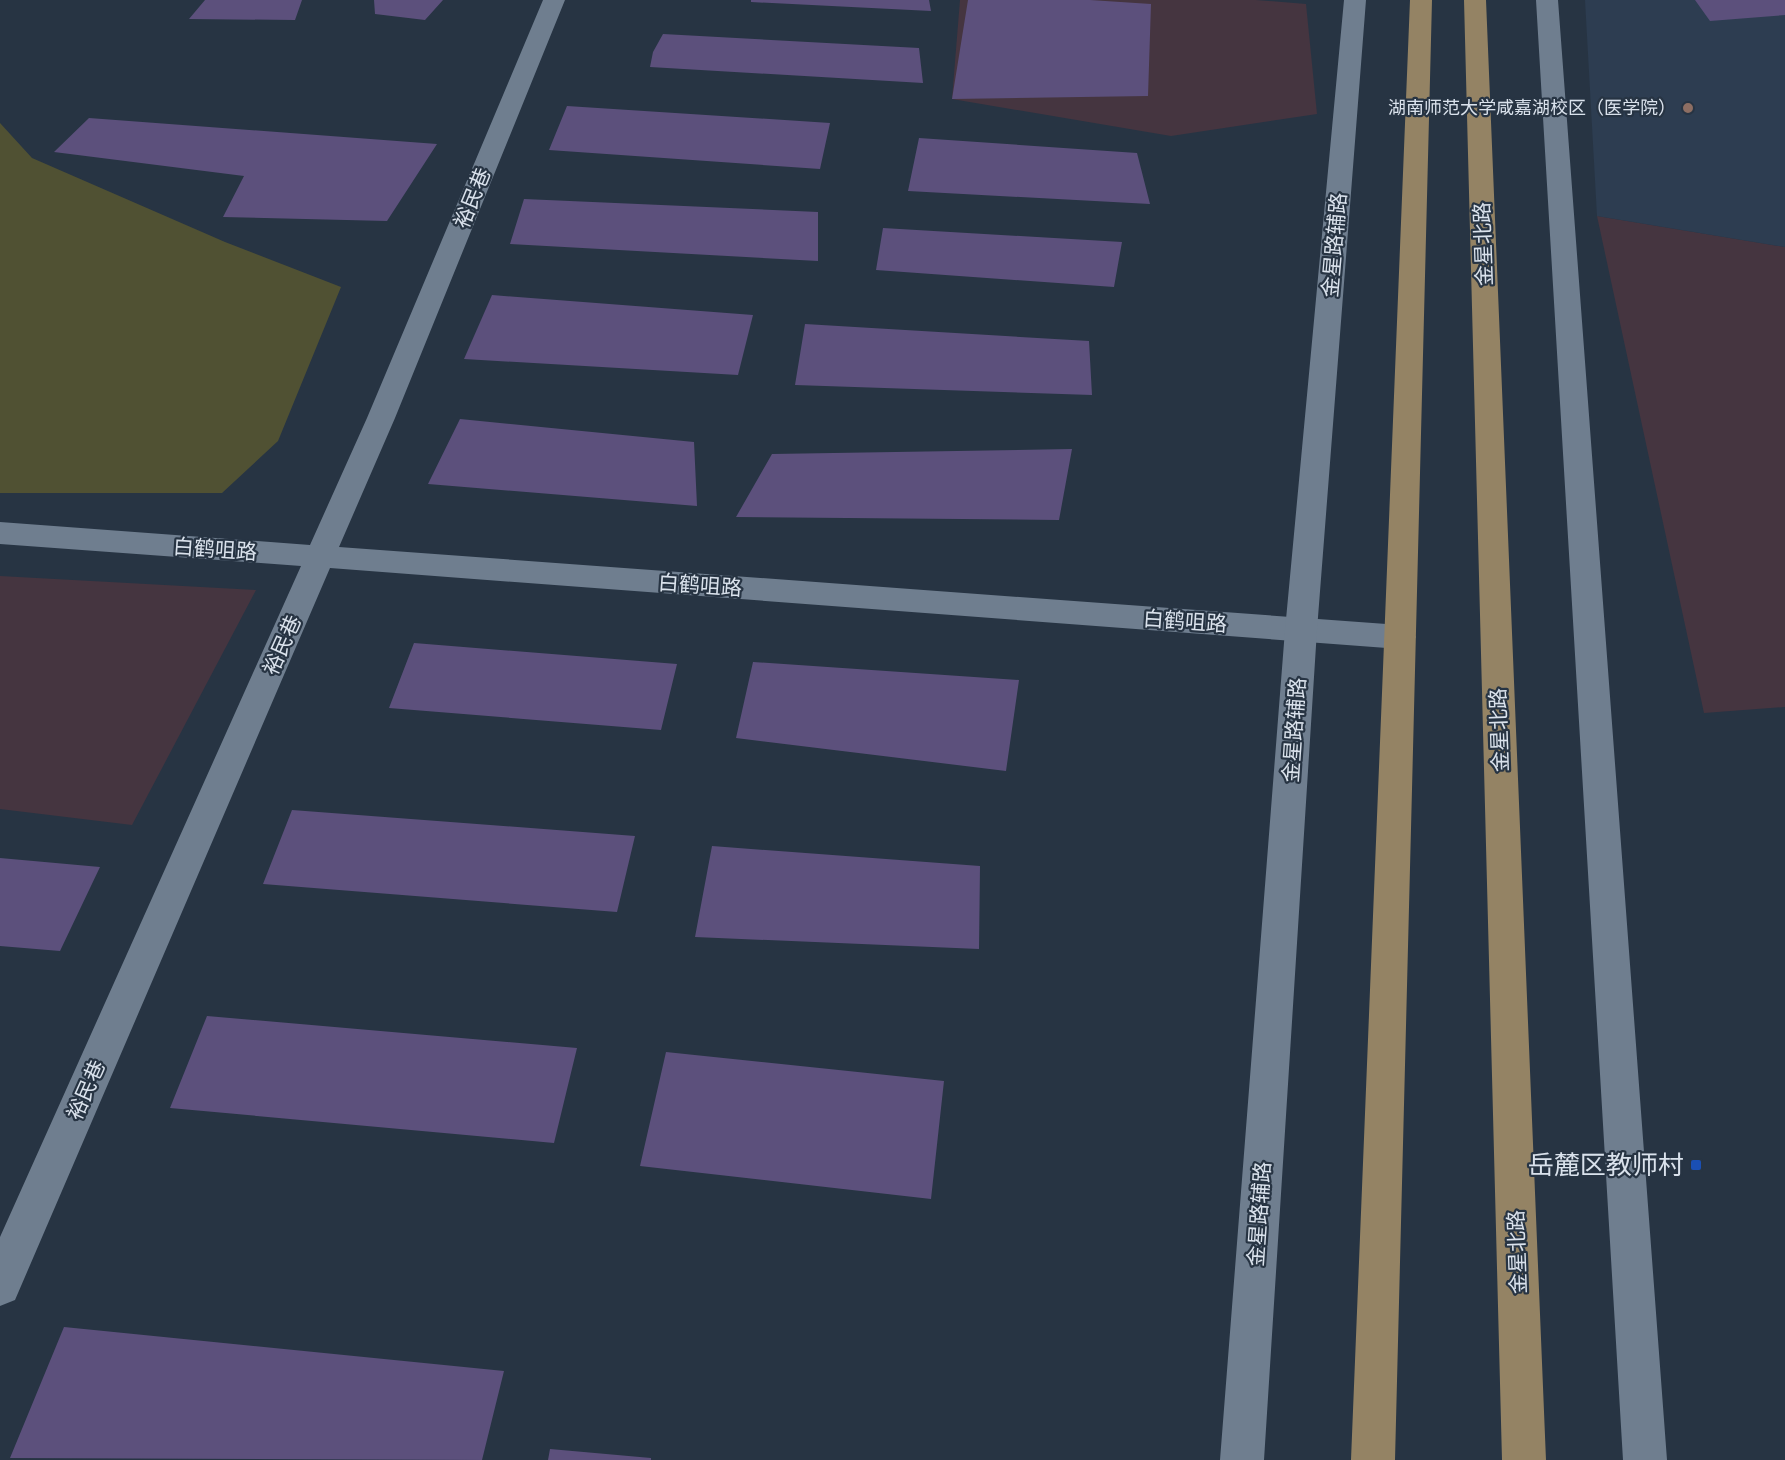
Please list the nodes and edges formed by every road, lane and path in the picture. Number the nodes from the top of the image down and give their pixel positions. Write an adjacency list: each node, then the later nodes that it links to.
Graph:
1 (554, 0): 7 (street, 裕民巷)
2 (1355, 0): 8 (street, 金星路辅路)
3 (1421, 0): 9 (main road)
4 (1475, 0): 13 (main road, 金星北路)
5 (1547, 0): 14 (street)
6 (0, 533): 7 (street, 白鹤咀路)
7 (320, 557): 8 (street, 白鹤咀路); 10 (street, 裕民巷)
8 (1301, 630): 9 (street, 白鹤咀路); 11 (street, 金星路辅路)
9 (1400, 637): 12 (main road)
10 (0, 1285)
11 (1242, 1460)
12 (1373, 1460)
13 (1524, 1460)
14 (1646, 1460)

